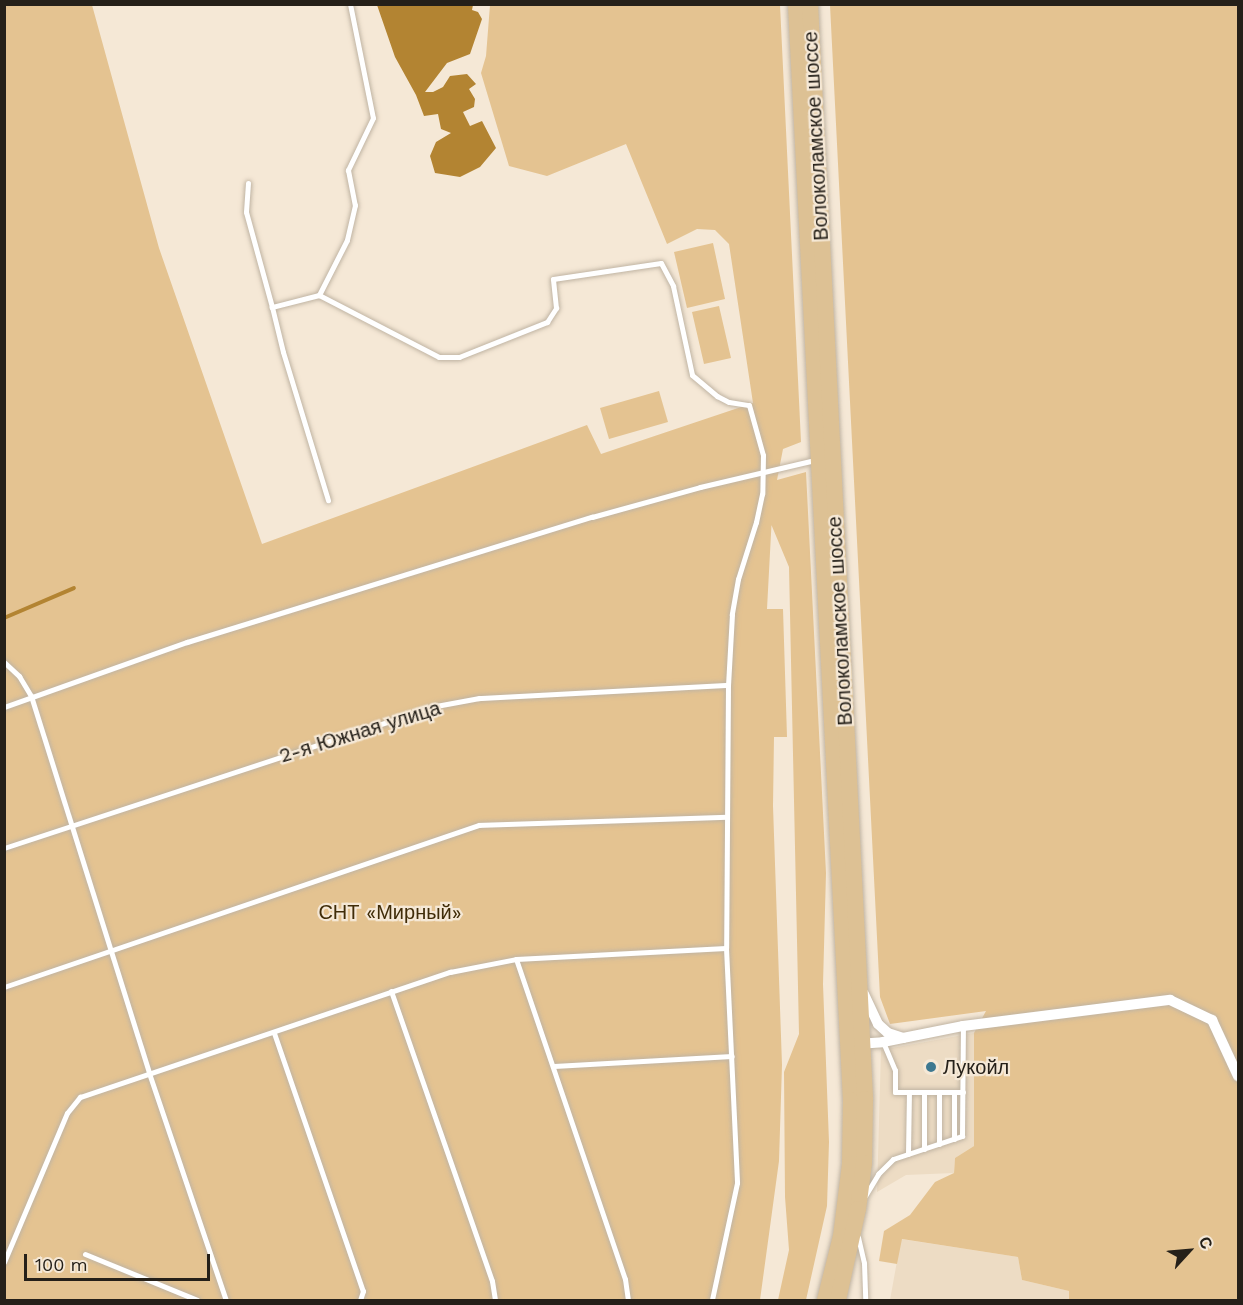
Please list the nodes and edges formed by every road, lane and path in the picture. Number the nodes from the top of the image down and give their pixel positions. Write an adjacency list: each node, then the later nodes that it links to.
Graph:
1 (350, 4): 5 (lane)
2 (796, 4): 7 (main road, Волоколамское шоссе)
3 (810, 4): 7 (main road, Волоколамское шоссе)
4 (248, 183): 6 (lane)
5 (319, 295): 6 (lane); 8 (lane)
6 (272, 307): 9 (lane)
7 (825, 460): 8 (lane); 20 (main road, Волоколамское шоссе); 27 (main road, Волоколамское шоссе)
8 (764, 471): 11 (lane); 12 (lane)
9 (328, 500)
10 (4, 662): 12 (lane)
11 (728, 685): 14 (lane); 15 (lane, 2-я Южная улица)
12 (31, 696): 13 (lane); 15 (lane)
13 (4, 706)
14 (725, 817): 17 (lane); 18 (lane)
15 (70, 825): 16 (lane, 2-я Южная улица); 18 (lane)
16 (4, 848)
17 (726, 948): 19 (lane); 28 (lane)
18 (110, 951): 21 (lane); 30 (lane)
19 (516, 959): 22 (lane); 29 (lane)
20 (860, 984): 25 (street); 27 (main road, Волоколамское шоссе)
21 (4, 987)
22 (391, 991): 24 (lane); 49 (lane)
23 (963, 1026): 25 (street); 31 (street); 36 (lane)
24 (274, 1033): 30 (lane); 48 (lane)
25 (903, 1038): 26 (street)
26 (883, 1042): 27 (street); 32 (lane)
27 (855, 1044): 41 (main road, Волоколамское шоссе); 42 (main road, Волоколамское шоссе)
28 (732, 1056): 29 (lane); 51 (lane)
29 (554, 1066): 50 (lane)
30 (150, 1073): 44 (lane); 47 (lane)
31 (1239, 1076)
32 (909, 1092): 33 (lane); 40 (lane)
33 (924, 1092): 34 (lane); 39 (lane)
34 (939, 1092): 35 (lane); 38 (lane)
35 (954, 1092): 36 (lane); 37 (lane)
36 (963, 1092): 37 (lane)
37 (954, 1139): 38 (lane)
38 (939, 1144): 39 (lane)
39 (924, 1149): 40 (lane)
40 (908, 1154): 41 (lane)
41 (858, 1209): 42 (main road, Волоколамское шоссе)
42 (850, 1233): 45 (lane); 52 (main road); 53 (main road)
43 (84, 1254): 46 (lane)
44 (4, 1262)
45 (866, 1297)
46 (196, 1300)
47 (226, 1300)
48 (360, 1300)
49 (495, 1300)
50 (628, 1300)
51 (712, 1300)
52 (825, 1300)
53 (838, 1300)

